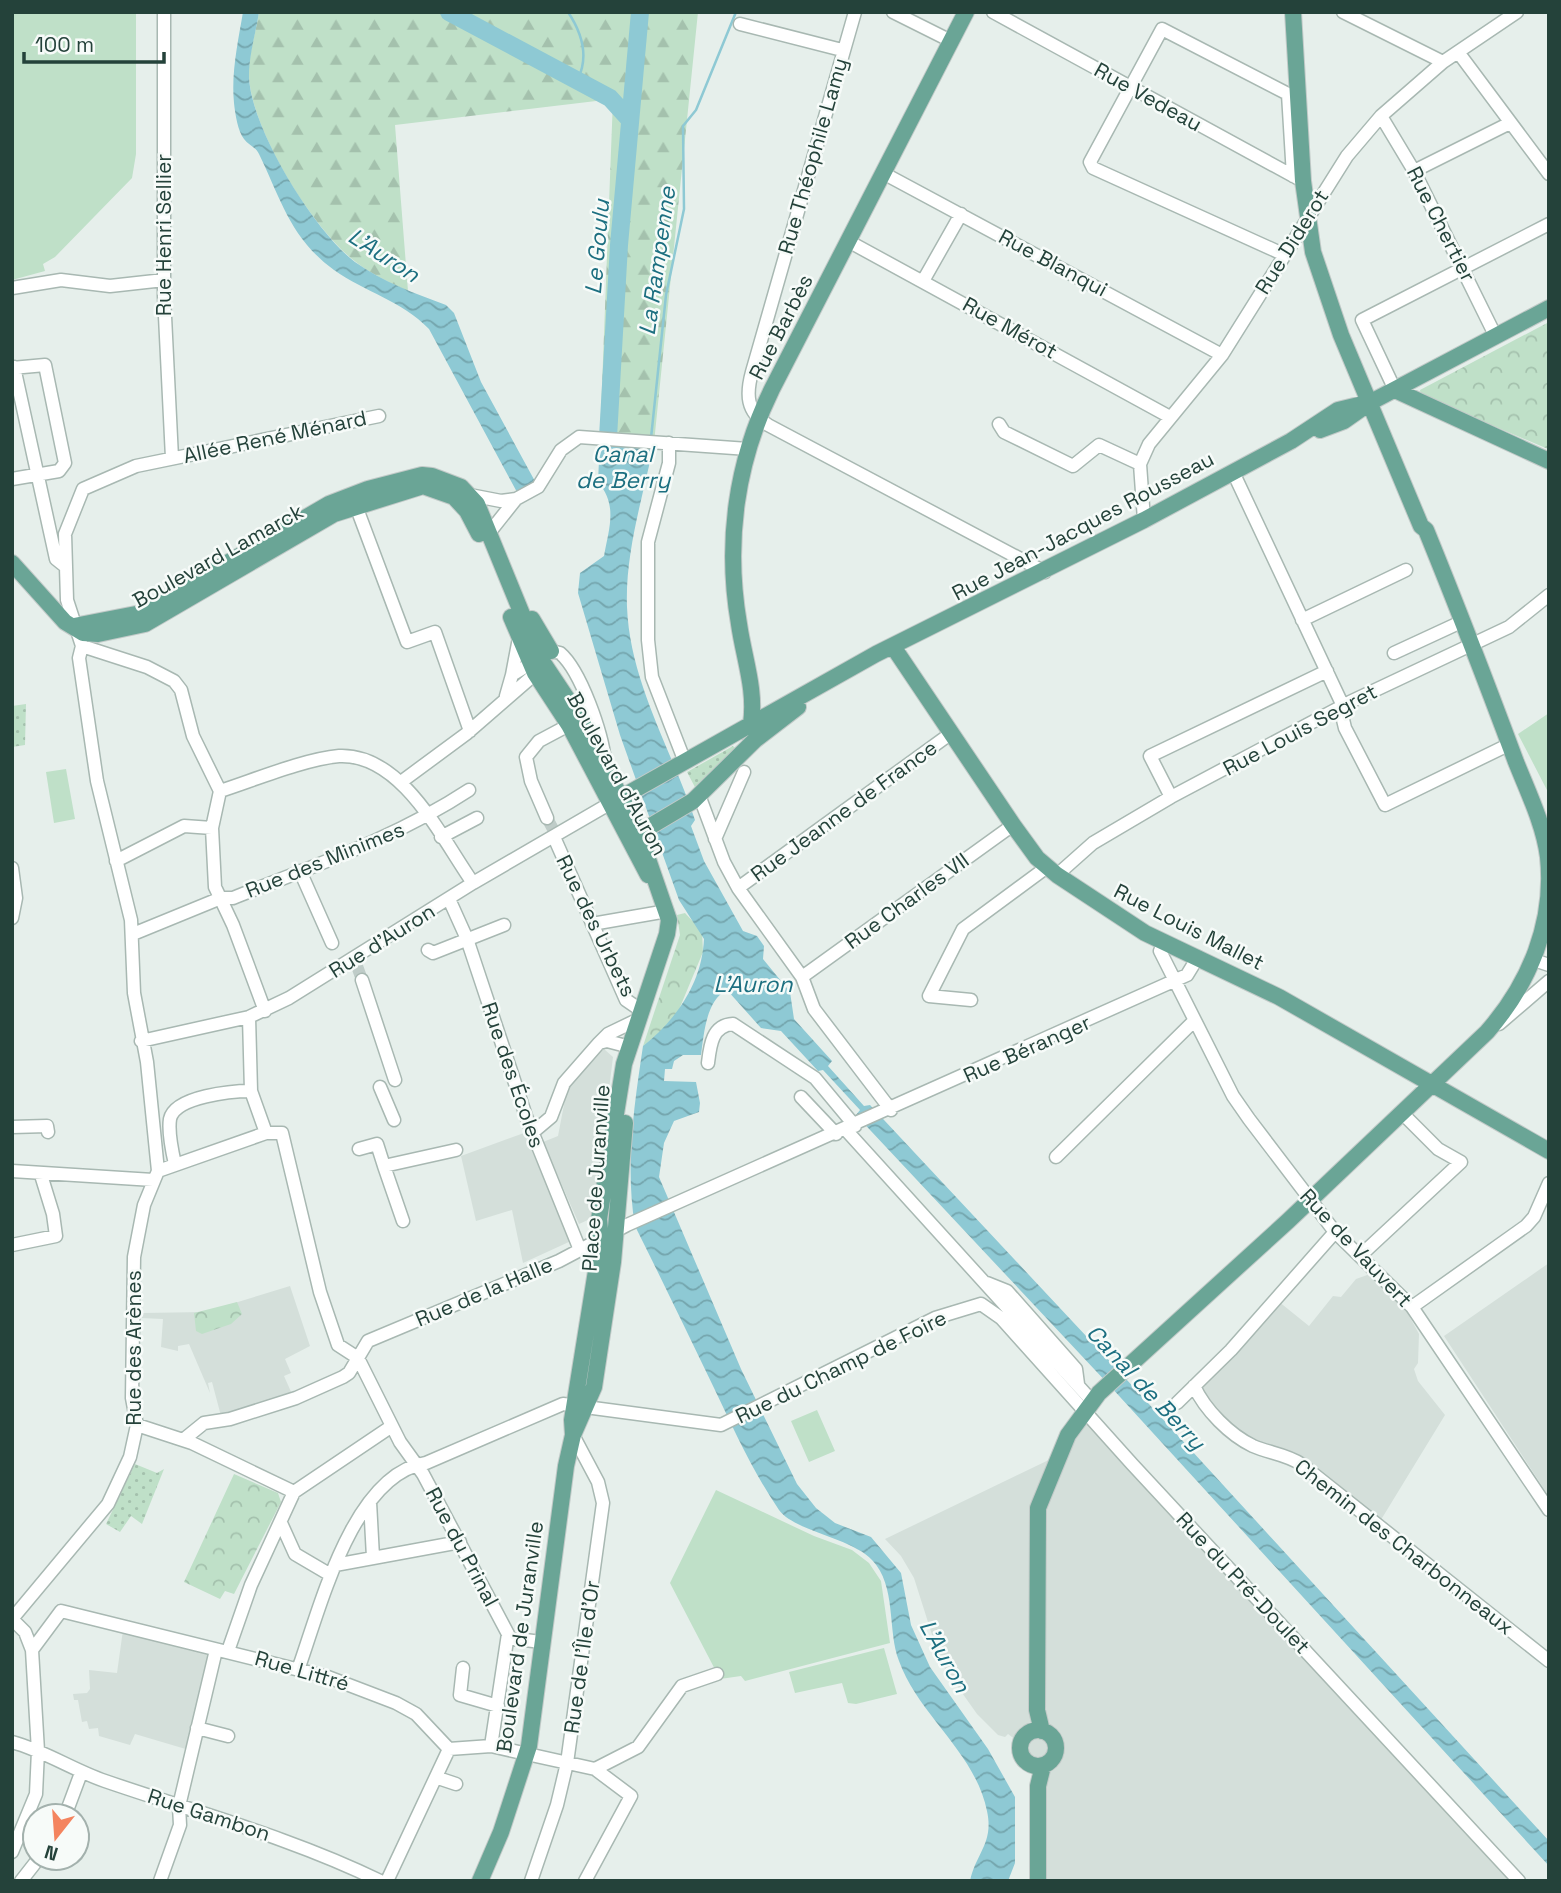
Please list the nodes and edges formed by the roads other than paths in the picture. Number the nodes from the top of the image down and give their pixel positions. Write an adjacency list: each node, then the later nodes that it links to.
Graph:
1 (164, 12): 27 (street, Rue Henri Sellier)
2 (855, 12): 11 (street, Rue Théophile Lamy)
3 (893, 12): 10 (street)
4 (966, 12): 10 (main road, Rue Barbès)
5 (993, 12): 14 (street, Rue Vedeau)
6 (1293, 12): 20 (main road)
7 (1343, 12): 13 (street)
8 (1517, 12): 12 (street, Rue Diderot)
9 (740, 24): 11 (street)
10 (951, 41): 18 (main road, Rue Barbès)
11 (842, 50): 38 (street, Rue Théophile Lamy)
12 (1458, 52): 13 (street, Rue Diderot); 16 (street)
13 (1443, 62): 15 (street, Rue Diderot)
14 (1130, 87): 20 (street, Rue Vedeau); 20 (street); 25 (street)
15 (1381, 116): 17 (street, Rue Chertier); 22 (street, Rue Diderot)
16 (1510, 122): 17 (street); 19 (street)
17 (1414, 171): 26 (street, Rue Chertier)
18 (883, 173): 21 (street, Rue Blanqui); 24 (main road, Rue Barbès)
19 (1549, 174)
20 (1298, 178): 22 (main road)
21 (961, 214): 28 (street); 32 (street, Rue Blanqui)
22 (1307, 218): 25 (street, Rue Diderot); 35 (main road)
23 (1549, 224): 26 (street)
24 (848, 241): 28 (street, Rue Mérot); 38 (main road, Rue Barbès)
25 (1285, 255): 32 (street, Rue Diderot)
26 (1464, 267): 31 (street, Rue Chertier); 34 (street)
27 (164, 280): 29 (street); 42 (street, Rue Henri Sellier)
28 (923, 281): 37 (street, Rue Mérot)
29 (12, 288)
30 (1549, 308): 31 (main road, Rue Jean-Jacques Rousseau)
31 (1495, 335): 34 (main road, Rue Jean-Jacques Rousseau)
32 (1222, 355): 37 (street, Rue Diderot)
33 (13, 368): 46 (street); 46 (street)
34 (1395, 390): 35 (main road, Rue Jean-Jacques Rousseau); 43 (main road)
35 (1371, 402): 45 (main road, Rue Jean-Jacques Rousseau); 59 (main road)
36 (379, 416): 42 (street, Allée René Ménard)
37 (1170, 416): 44 (street, Rue Diderot)
38 (758, 419): 41 (main road, Rue Barbès); 56 (street)
39 (999, 424): 44 (street)
40 (663, 442): 41 (street); 49 (street); 78 (street)
41 (748, 449): 71 (main road, Rue Barbès)
42 (172, 458): 54 (street, Allée René Ménard)
43 (1549, 461)
44 (1140, 464): 51 (street)
45 (1233, 472): 51 (main road, Rue Jean-Jacques Rousseau); 58 (street)
46 (36, 474): 47 (street); 54 (street)
47 (12, 479)
48 (470, 495): 49 (street); 52 (main road); 60 (main road, Boulevard Lamarck)
49 (519, 498): 52 (street)
50 (356, 506): 60 (main road, Boulevard Lamarck); 61 (main road, Boulevard Lamarck); 73 (street)
51 (1144, 520): 56 (main road, Rue Jean-Jacques Rousseau)
52 (489, 533): 66 (main road)
53 (12, 563): 60 (main road)
54 (66, 567): 60 (street, Allée René Ménard)
55 (1406, 570): 58 (street)
56 (1045, 572): 64 (main road, Rue Jean-Jacques Rousseau)
57 (1549, 595): 62 (street, Rue Louis Segret)
58 (1302, 620): 67 (street)
59 (1461, 622): 62 (main road); 65 (street)
60 (74, 626): 63 (street, Allée René Ménard)
61 (519, 637): 66 (main road, Boulevard Lamarck); 68 (street)
62 (1471, 645): 70 (street, Rue Louis Segret); 76 (main road)
63 (82, 646): 83 (street); 95 (street, Rue des Arènes)
64 (894, 648): 71 (main road, Rue Jean-Jacques Rousseau); 74 (main road, Rue Louis Mallet)
65 (1394, 653)
66 (541, 662): 68 (street); 69 (street); 72 (main road, Boulevard d'Auron); 79 (main road, Boulevard d'Auron); 79 (street, Boulevard d'Auron)
67 (1327, 671): 70 (street); 84 (street)
68 (512, 675): 69 (street)
69 (506, 696): 73 (street)
70 (1341, 707): 76 (street); 84 (street, Rue Louis Segret)
71 (763, 714): 75 (main road, Rue Jean-Jacques Rousseau); 77 (main road)
72 (569, 725): 86 (main road, Boulevard d'Auron); 92 (street, Rue des Urbets)
73 (470, 731): 81 (street)
74 (950, 734): 89 (main road, Rue Louis Mallet); 100 (street, Rue Jeanne de France)
75 (733, 737): 77 (main road); 78 (main road, Rue Jean-Jacques Rousseau)
76 (1511, 747): 113 (main road)
77 (743, 753): 85 (main road)
78 (682, 764): 86 (main road, Rue Jean-Jacques Rousseau)
79 (607, 770): 86 (main road, Boulevard d'Auron)
80 (744, 772): 94 (street)
81 (401, 782): 83 (street); 87 (street)
82 (469, 790): 87 (street, Rue des Minimes)
83 (220, 791): 90 (street)
84 (1171, 797): 98 (street, Rue Louis Segret)
85 (696, 798): 91 (main road); 94 (street)
86 (615, 805): 91 (main road, Boulevard d'Auron); 92 (street, Rue d'Auron); 103 (main road, Boulevard d'Auron)
87 (428, 817): 93 (street); 97 (street, Rue des Minimes)
88 (477, 818): 93 (street)
89 (1013, 825): 98 (main road, Rue Louis Mallet); 114 (street, Rue Charles VII)
90 (212, 828): 95 (street); 101 (street)
91 (645, 829): 103 (main road, Boulevard d'Auron)
92 (553, 830): 99 (street, Rue d'Auron); 105 (street, Rue des Urbets)
93 (441, 837): 99 (street)
94 (715, 839): 100 (street)
95 (116, 861): 107 (street, Rue des Arènes)
96 (12, 868): 104 (street)
97 (300, 871): 101 (street, Rue des Minimes); 109 (street)
98 (1052, 871): 110 (main road, Rue Louis Mallet); 118 (street, Rue Louis Segret)
99 (473, 883): 102 (street, Rue d'Auron)
100 (738, 888): 114 (street)
101 (221, 898): 107 (street, Rue des Minimes); 119 (street)
102 (449, 898): 108 (street, Rue des Écoles); 119 (street, Rue d'Auron)
103 (664, 903): 105 (street); 120 (main road, Boulevard d'Auron)
104 (12, 918)
105 (592, 924): 120 (street, Rue des Urbets)
106 (504, 925): 108 (street)
107 (133, 934): 124 (street, Rue des Arènes)
108 (467, 939): 111 (street); 141 (street, Rue des Écoles)
109 (332, 943)
110 (1164, 943): 112 (main road, Rue Louis Mallet); 117 (street, Rue de Vauvert)
111 (428, 950)
112 (1198, 957): 117 (street, Rue Béranger); 130 (main road, Rue Louis Mallet)
113 (1541, 962): 123 (main road)
114 (802, 977): 134 (street)
115 (362, 980): 129 (street)
116 (1549, 981): 123 (street)
117 (1174, 982): 122 (street, Rue de Vauvert); 134 (street, Rue Béranger)
118 (971, 1000)
119 (265, 1011): 121 (street, Rue d'Auron)
120 (641, 1015): 125 (street); 126 (main road, Boulevard d'Auron)
121 (249, 1017): 124 (street, Rue d'Auron); 132 (street)
122 (1194, 1021): 145 (street); 152 (street, Rue de Vauvert)
123 (1485, 1034): 130 (main road)
124 (141, 1041): 150 (street, Rue des Arènes)
125 (599, 1043): 126 (street); 141 (street)
126 (630, 1047): 128 (main road, Boulevard d'Auron)
127 (708, 1063): 138 (street)
128 (624, 1064): 156 (main road, Place de Juranville); 156 (main road, Place de Juranville)
129 (395, 1080)
130 (1434, 1083): 135 (main road); 144 (main road, Rue Louis Mallet)
131 (380, 1087): 136 (street)
132 (251, 1091): 140 (street); 146 (street)
133 (802, 1097): 138 (street)
134 (891, 1110): 138 (street, Rue Béranger)
135 (1402, 1113): 152 (main road); 159 (street)
136 (394, 1120)
137 (12, 1127): 139 (street)
138 (849, 1128): 153 (street, Rue Béranger); 160 (street, Rue du Pré-Doulet)
139 (48, 1132)
140 (267, 1133): 146 (street); 163 (street, Rue du Prinal)
141 (532, 1133): 158 (street, Rue des Écoles)
142 (359, 1149): 147 (street)
143 (456, 1150): 147 (street)
144 (1549, 1151)
145 (1056, 1157)
146 (175, 1164): 150 (street)
147 (384, 1166): 154 (street)
148 (12, 1171): 149 (street)
149 (41, 1175): 150 (street); 157 (street)
150 (155, 1176): 170 (street, Rue des Arènes)
151 (1549, 1183): 162 (street)
152 (1309, 1201): 155 (street, Rue de Vauvert); 168 (main road)
153 (673, 1206): 156 (street, Rue de la Halle)
154 (403, 1221)
155 (1335, 1232): 159 (street, Rue de Vauvert); 164 (street)
156 (609, 1235): 158 (street, Rue de la Halle); 166 (main road, Place de Juranville)
157 (12, 1245)
158 (580, 1251): 163 (street, Rue de la Halle)
159 (1361, 1255): 162 (street, Rue de Vauvert)
160 (983, 1282): 161 (street); 168 (street, Rue du Pré-Doulet)
161 (981, 1304): 167 (street, Rue du Champ de Foire); 168 (street, Rue du Pré-Doulet)
162 (1412, 1307): 177 (street, Rue de Vauvert)
163 (358, 1358): 171 (street, Rue du Prinal); 173 (street, Rue de la Halle)
164 (1194, 1386): 169 (street); 187 (street, Chemin des Charbonneaux)
165 (785, 1390): 167 (street, Rue du Champ de Foire)
166 (578, 1399): 167 (street, Rue du Champ de Foire); 172 (main road, Boulevard de Juranville); 174 (street)
167 (764, 1402)
168 (1092, 1402): 193 (main road); 216 (street, Rue du Pré-Doulet)
169 (1177, 1403)
170 (137, 1426): 173 (street); 182 (street, Rue des Arènes)
171 (392, 1426): 174 (street, Rue du Prinal); 175 (street)
172 (573, 1435): 184 (main road, Boulevard de Juranville); 200 (street, Rue de l'Île d'Or)
173 (183, 1440): 175 (street)
174 (417, 1465): 176 (street); 179 (street, Rue du Prinal)
175 (292, 1497): 178 (street)
176 (370, 1502): 180 (street); 181 (street)
177 (1549, 1510)
178 (281, 1523): 181 (street); 186 (street)
179 (460, 1542): 180 (street); 183 (street, Rue du Prinal)
180 (373, 1557): 181 (street)
181 (332, 1569): 188 (street)
182 (12, 1619): 185 (street)
183 (509, 1638): 184 (street); 191 (street)
184 (541, 1642): 199 (main road, Boulevard de Juranville)
185 (32, 1650): 186 (street, Rue Littré); 198 (street)
186 (222, 1650): 188 (street, Rue Littré); 192 (street)
187 (1549, 1661)
188 (299, 1667): 197 (street, Rue Littré)
189 (463, 1668): 191 (street)
190 (717, 1674): 202 (street)
191 (498, 1706): 196 (street)
192 (197, 1728): 194 (street); 207 (street)
193 (1037, 1731): 201 (main road); 201 (main road)
194 (228, 1736)
195 (12, 1742): 198 (street, Rue Gambon)
196 (491, 1746): 197 (street); 199 (street)
197 (449, 1749): 204 (street)
198 (38, 1751): 203 (street, Rue Gambon); 208 (street)
199 (527, 1753): 200 (street); 213 (main road, Boulevard de Juranville)
200 (567, 1763): 202 (street); 214 (street, Rue de l'Île d'Or)
201 (1037, 1765): 209 (main road)
202 (595, 1769): 215 (street)
203 (81, 1773): 206 (street); 207 (street, Rue Gambon)
204 (438, 1778): 205 (street); 212 (street)
205 (456, 1784)
206 (70, 1802)
207 (180, 1805): 210 (street); 211 (street, Rue Gambon)
208 (12, 1852)
209 (1038, 1875)
210 (160, 1881)
211 (380, 1881)
212 (387, 1881)
213 (480, 1881)
214 (531, 1881)
215 (585, 1881)
216 (1519, 1881)

